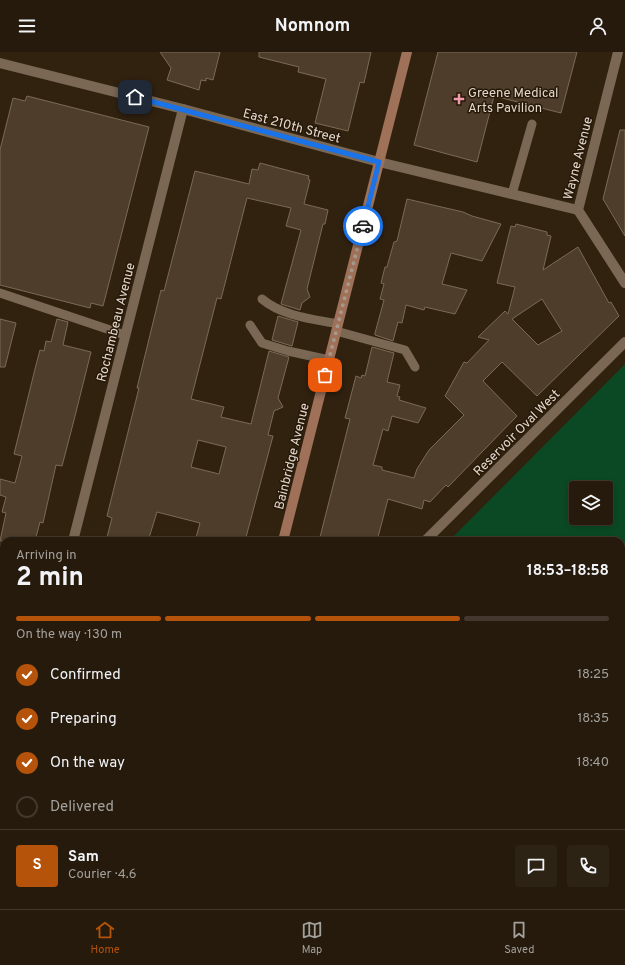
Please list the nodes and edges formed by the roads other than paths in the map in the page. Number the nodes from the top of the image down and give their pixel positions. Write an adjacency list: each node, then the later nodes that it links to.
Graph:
1 (407, 52): 6 (main road, Bainbridge Avenue)
2 (618, 52): 8 (street, Wayne Avenue)
3 (0, 63): 4 (street, East 210th Street)
4 (183, 109): 6 (street, East 210th Street); 14 (street, Rochambeau Avenue)
5 (532, 124): 7 (lane)
6 (379, 162): 7 (street, East 210th Street); 13 (main road, Bainbridge Avenue)
7 (512, 194): 8 (street, East 210th Street)
8 (578, 210): 9 (street, Wayne Avenue)
9 (625, 283)
10 (0, 293): 14 (lane)
11 (262, 299): 13 (lane)
12 (250, 325): 16 (lane)
13 (337, 328): 16 (main road, Bainbridge Avenue); 17 (lane)
14 (125, 335): 18 (street, Rochambeau Avenue)
15 (625, 342): 20 (street, Reservoir Oval West)
16 (329, 360): 19 (main road, Bainbridge Avenue)
17 (415, 367)
18 (74, 537)
19 (283, 537)
20 (429, 537)

